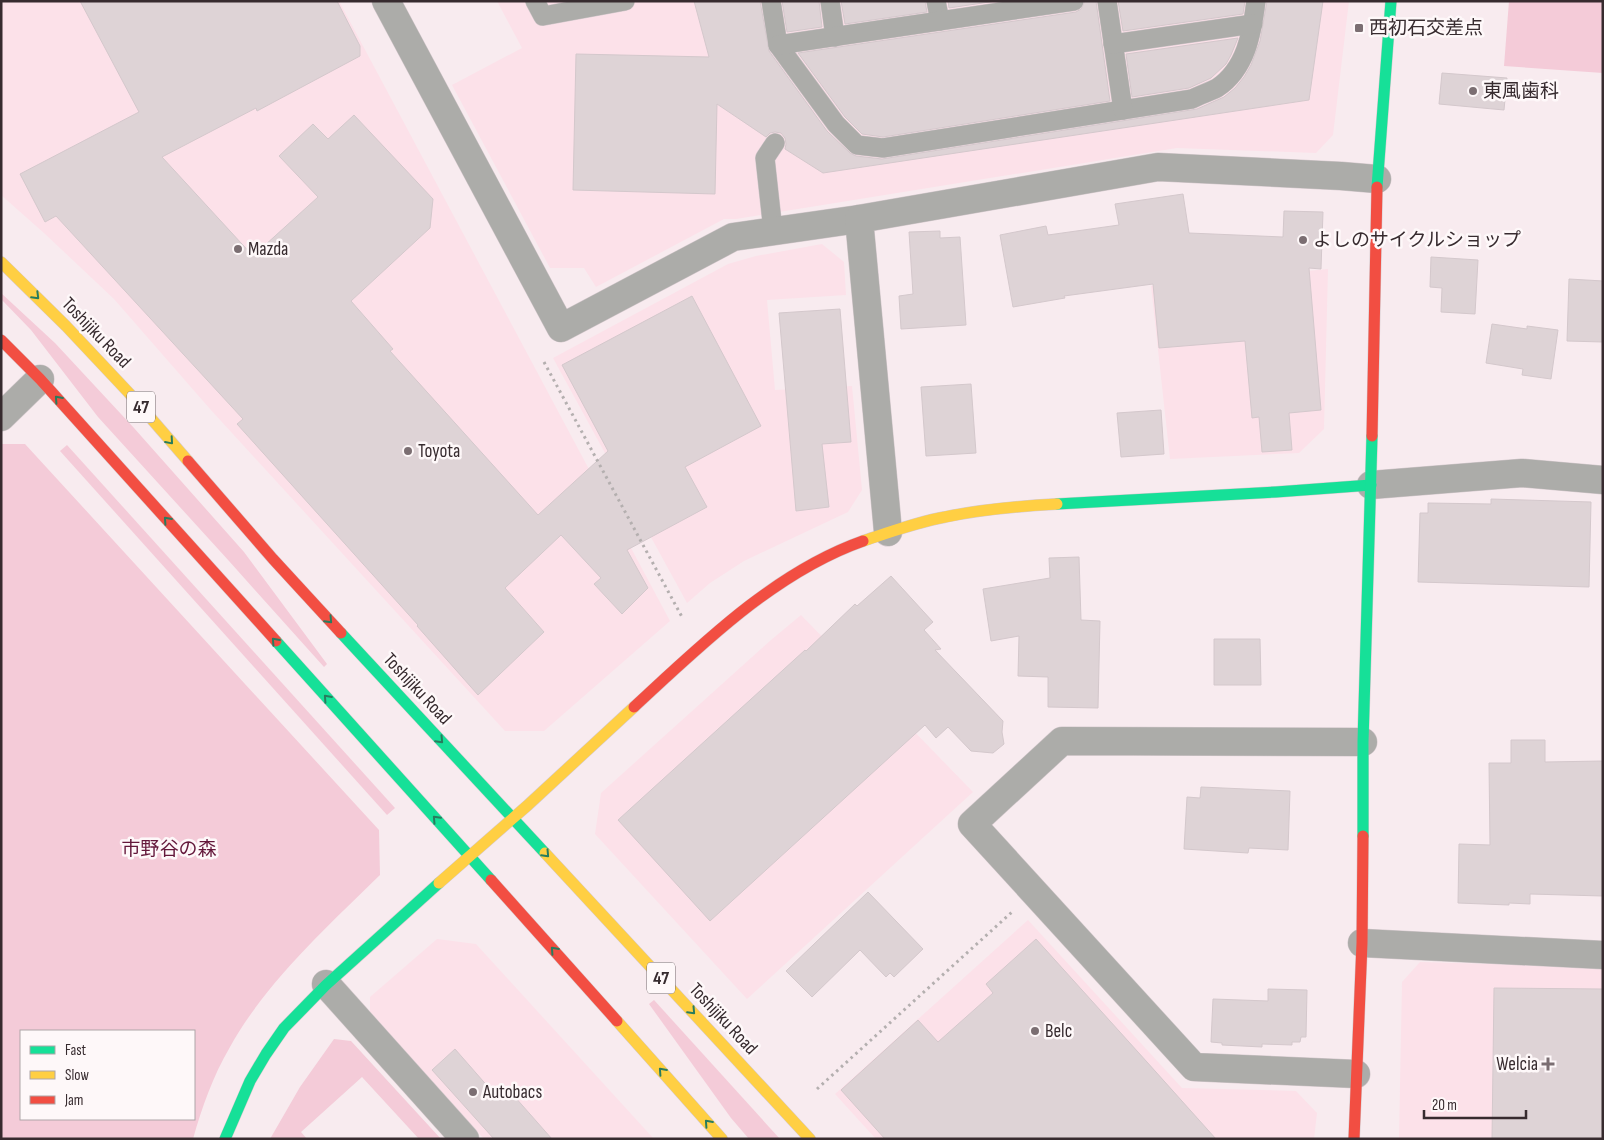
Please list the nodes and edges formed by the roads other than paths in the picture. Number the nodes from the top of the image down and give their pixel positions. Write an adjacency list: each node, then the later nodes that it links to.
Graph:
1 (386, 1): 21 (street)
2 (535, 1): 3 (lane)
3 (625, 1)
4 (771, 1): 16 (lane)
5 (830, 1): 14 (lane)
6 (936, 1): 12 (lane)
7 (1074, 1): 11 (lane)
8 (1107, 1): 15 (lane)
9 (1256, 1): 13 (lane)
10 (1390, 1): 19 (street)
11 (990, 7): 12 (lane)
12 (940, 21): 14 (lane)
13 (1253, 24): 15 (lane); 17 (lane)
14 (835, 37): 16 (lane)
15 (1113, 44): 17 (lane)
16 (778, 45): 17 (lane)
17 (1123, 110)
18 (774, 142): 21 (lane)
19 (1377, 179): 20 (street); 27 (street)
20 (859, 219): 21 (street); 28 (street)
21 (773, 231)
22 (1, 262): 30 (street, Toshijiku Road / 47, one-way to 30)
23 (1, 340): 24 (street)
24 (40, 379): 25 (street); 31 (street, one-way to 24)
25 (1, 417)
26 (1603, 480): 27 (street)
27 (1371, 485): 28 (street); 29 (street)
28 (888, 532): 30 (street)
29 (1363, 742): 32 (street); 35 (street)
30 (512, 818): 31 (street); 39 (street, Toshijiku Road / 47, one-way to 39)
31 (469, 855): 34 (street); 38 (street, one-way to 31)
32 (1362, 944): 33 (street); 35 (street)
33 (1603, 955)
34 (326, 984): 36 (street); 37 (street)
35 (1356, 1074): 40 (street)
36 (225, 1139)
37 (465, 1139)
38 (722, 1139)
39 (810, 1139)
40 (1354, 1139)

